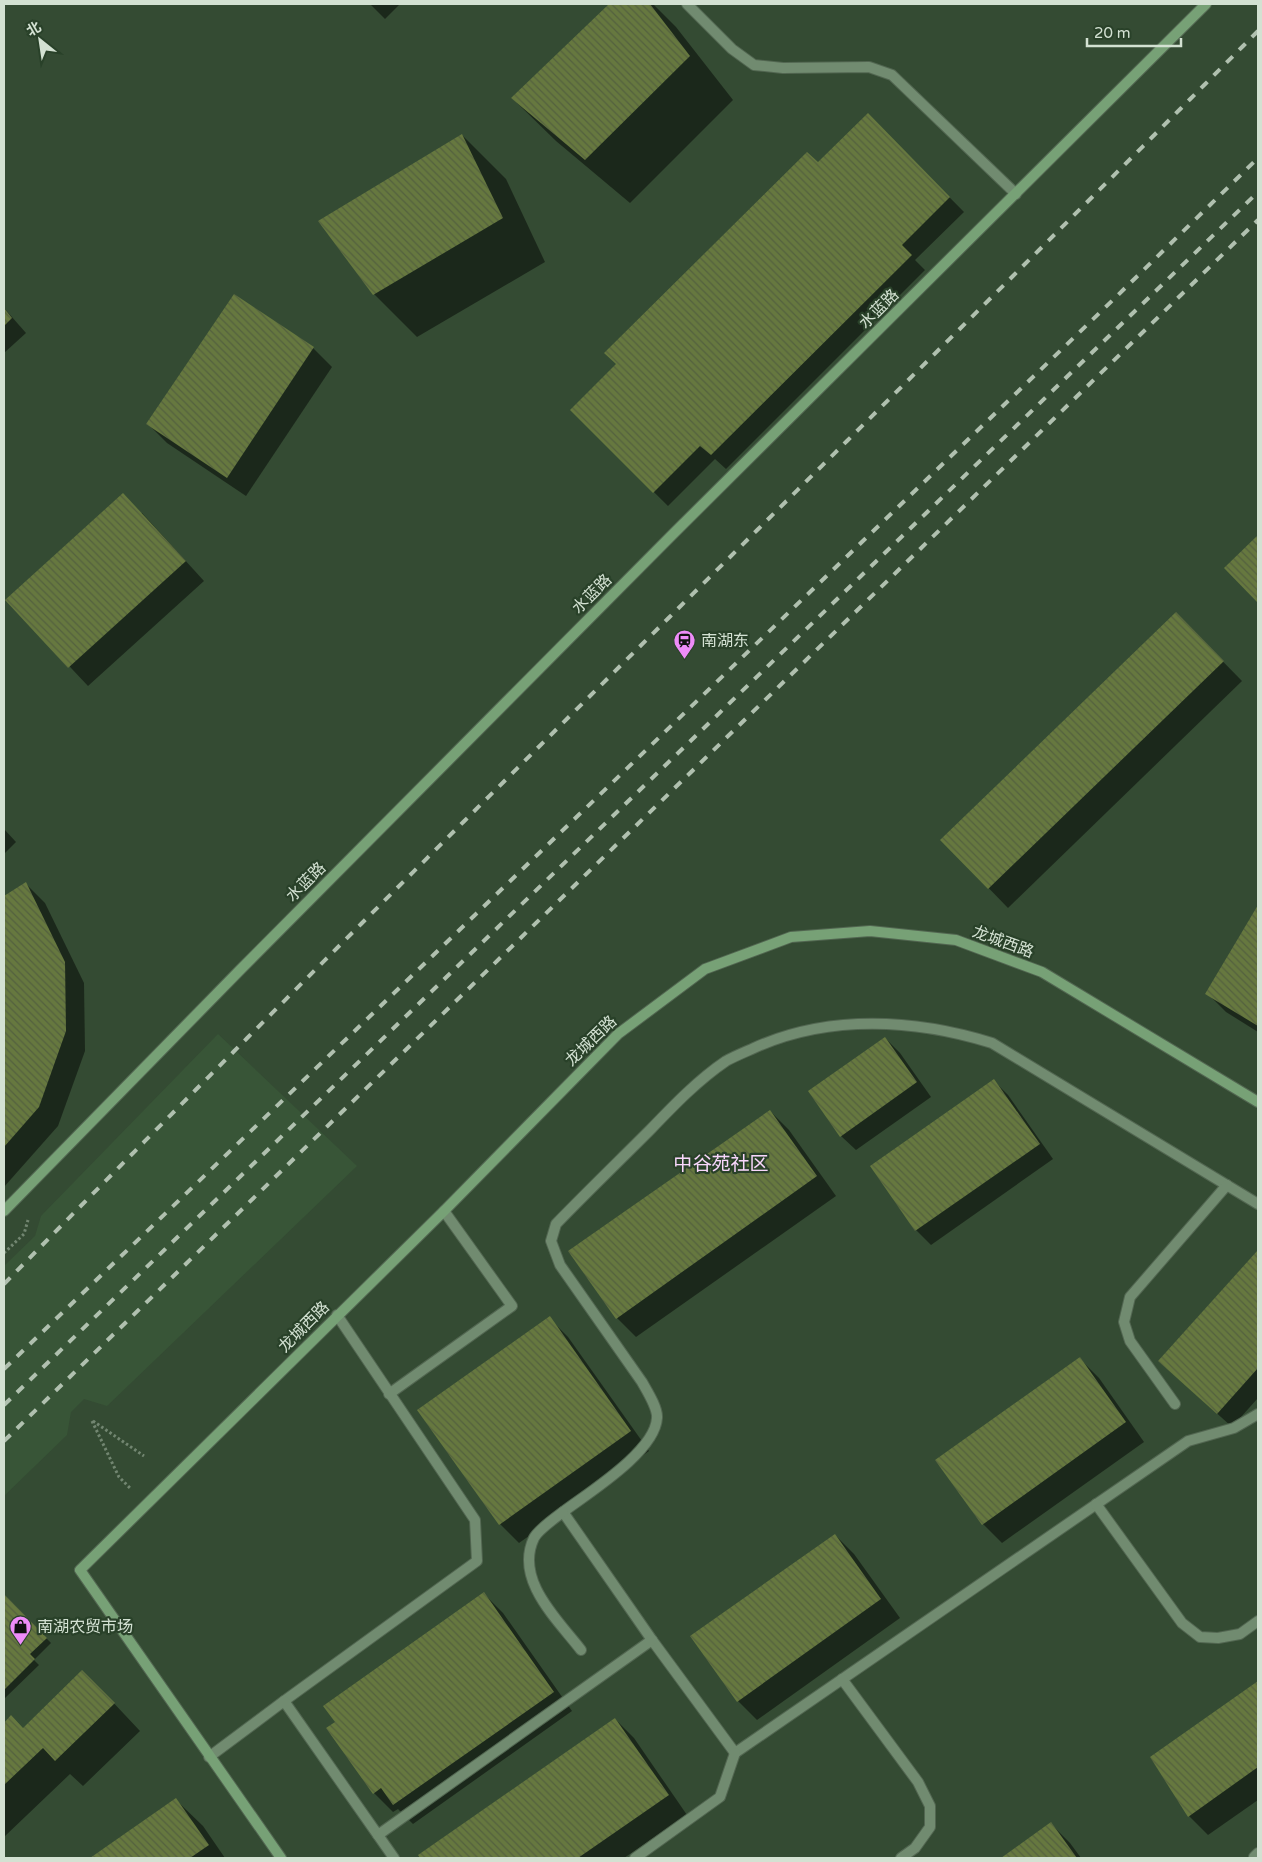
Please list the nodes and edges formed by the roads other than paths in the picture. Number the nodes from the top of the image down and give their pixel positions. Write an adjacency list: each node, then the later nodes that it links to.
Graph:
1 (687, 4): 3 (street)
2 (1206, 4): 3 (street, 水蓝路)
3 (1016, 194): 7 (street, 水蓝路)
4 (1258, 1102): 8 (street, 龙城西路)
5 (1227, 1185): 6 (street); 11 (street); 14 (street)
6 (1258, 1204)
7 (4, 1211)
8 (444, 1211): 9 (street, 龙城西路); 10 (street)
9 (337, 1315): 10 (street); 21 (street, 龙城西路)
10 (389, 1394): 19 (street)
11 (1175, 1404)
12 (1258, 1414): 13 (street)
13 (1096, 1504): 15 (street); 18 (street)
14 (562, 1512): 16 (street); 17 (street)
15 (1258, 1621)
16 (652, 1640): 20 (street); 22 (street)
17 (581, 1650)
18 (842, 1679): 20 (street); 27 (street)
19 (284, 1701): 21 (street); 22 (street)
20 (735, 1753): 26 (street)
21 (209, 1757): 24 (street)
22 (378, 1835): 25 (street)
23 (1258, 1853): 28 (street)
24 (281, 1858)
25 (394, 1858)
26 (635, 1858)
27 (901, 1858)
28 (1254, 1858)

